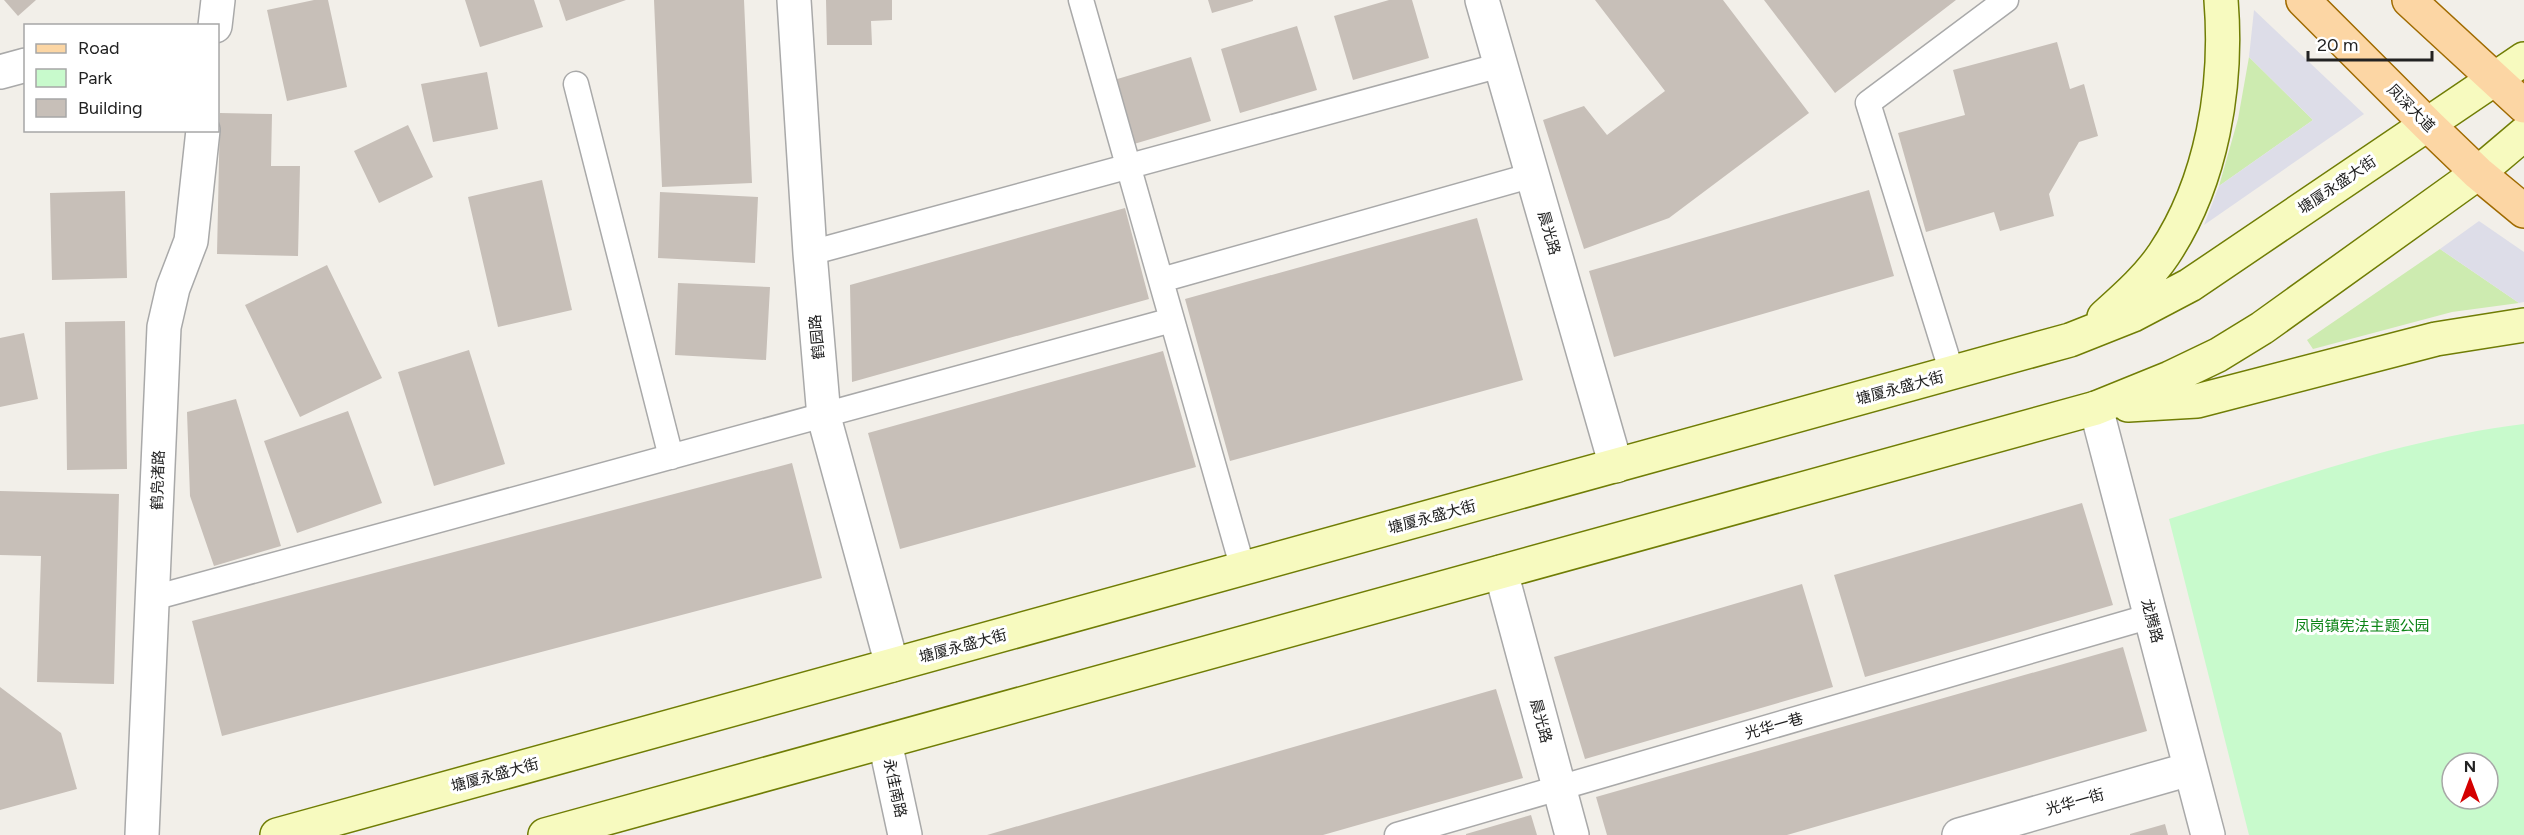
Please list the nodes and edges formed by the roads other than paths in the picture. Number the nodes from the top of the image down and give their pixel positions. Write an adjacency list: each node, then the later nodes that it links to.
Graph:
1 (218, 0): 9 (street)
2 (794, 0): 24 (street, 鹤园路)
3 (1081, 0): 20 (lane)
4 (1482, 0): 11 (street, 晨光路)
5 (2006, 0): 29 (lane)
6 (2221, 0): 28 (main road)
7 (2303, 0): 17 (main road, 凤深大道)
8 (2409, 0): 14 (main road)
9 (215, 24)
10 (2524, 58): 14 (main road, 塘厦永盛大街)
11 (1501, 65): 20 (lane); 22 (street, 晨光路)
12 (24, 66): 13 (street)
13 (0, 72)
14 (2495, 80): 16 (main road); 17 (main road, 塘厦永盛大街)
15 (576, 84): 32 (lane)
16 (2524, 106)
17 (2427, 124): 21 (main road, 凤深大道); 28 (main road, 塘厦永盛大街)
18 (203, 132): 36 (street, 鹤凫渚路)
19 (2524, 134): 21 (main road)
20 (1128, 166): 24 (lane); 25 (lane)
21 (2478, 173): 23 (main road, 凤深大道); 30 (main road)
22 (1533, 175): 25 (lane); 33 (street, 晨光路)
23 (2524, 211)
24 (810, 253): 31 (street, 鹤园路)
25 (1161, 280): 26 (lane)
26 (1172, 320): 31 (lane); 34 (lane)
27 (2524, 326): 30 (main road)
28 (2070, 340): 29 (main road, 塘厦永盛大街)
29 (1952, 373): 33 (main road, 塘厦永盛大街)
30 (2096, 408): 35 (main road); 37 (street, 龙腾路)
31 (824, 417): 32 (lane); 38 (street, 鹤园路)
32 (671, 457): 36 (lane)
33 (1616, 466): 34 (main road, 塘厦永盛大街)
34 (1243, 568): 38 (main road, 塘厦永盛大街)
35 (1501, 572): 39 (main road); 41 (street, 晨光路)
36 (153, 598): 42 (street, 鹤凫渚路)
37 (2151, 616): 40 (street, 龙腾路); 41 (lane, 光华一巷)
38 (892, 666): 43 (main road, 塘厦永盛大街)
39 (885, 742): 44 (main road); 45 (street, 永佳南路)
40 (2190, 769): 48 (street, 光华一街); 49 (street, 龙腾路)
41 (1560, 788): 46 (lane, 光华一巷); 47 (street, 晨光路)
42 (142, 835)
43 (277, 835)
44 (545, 835)
45 (905, 835)
46 (1397, 835)
47 (1572, 835)
48 (1959, 835)
49 (2208, 835)

